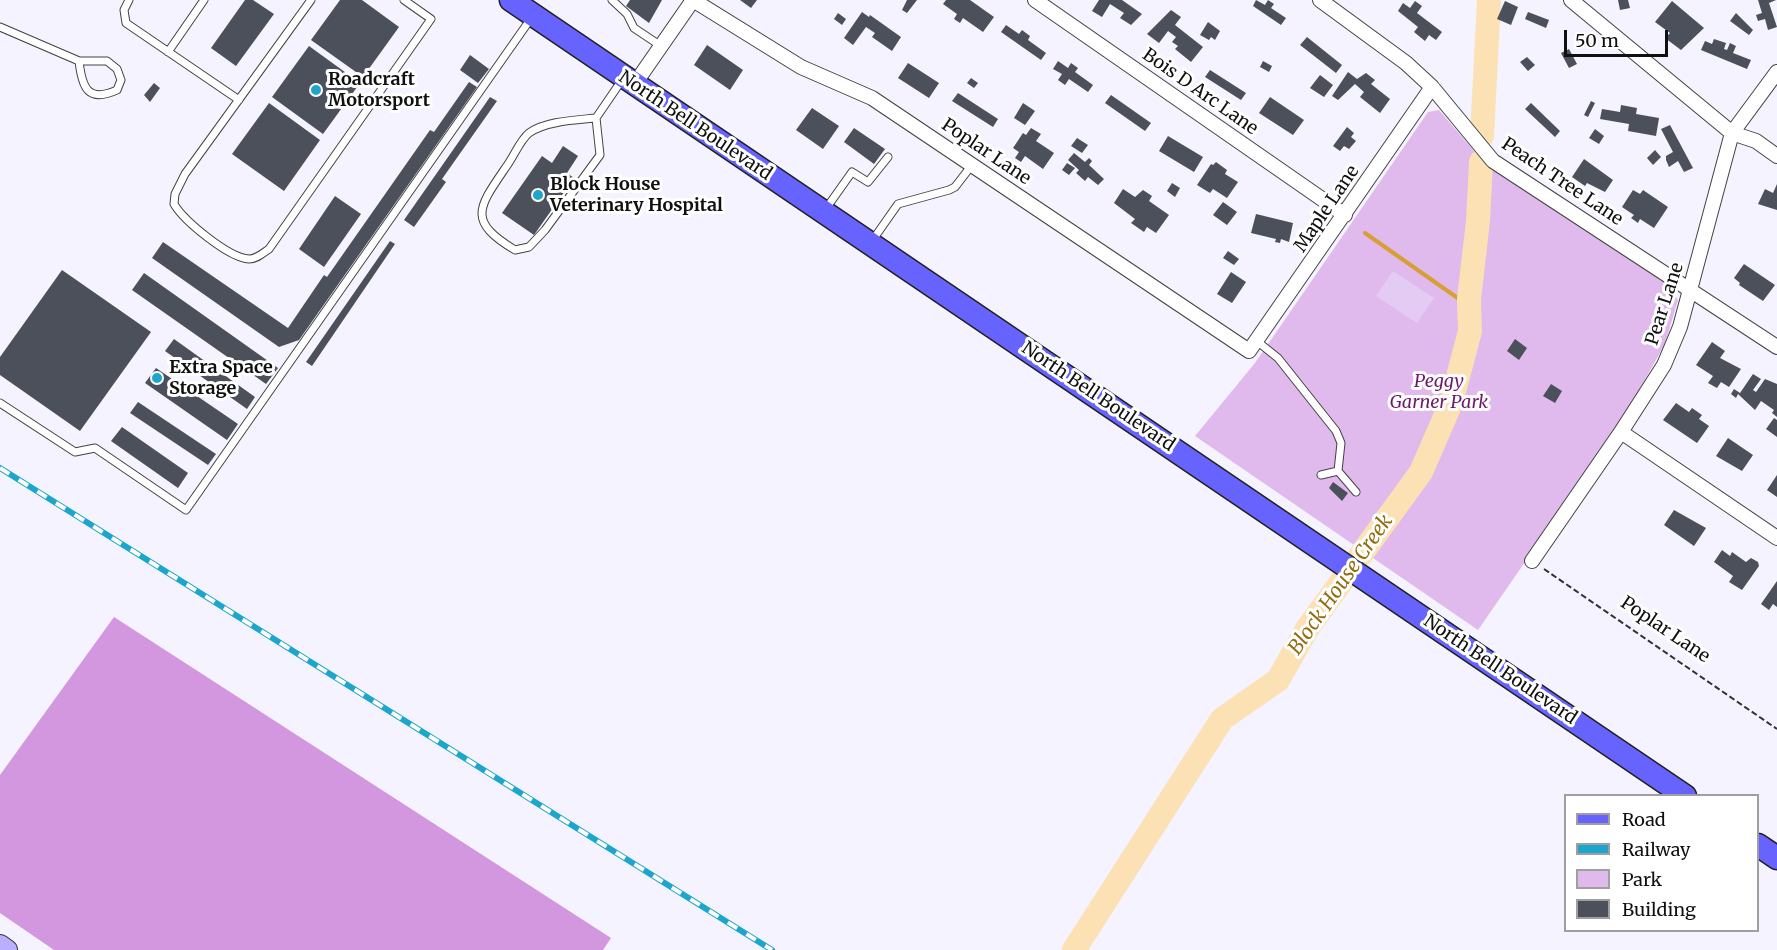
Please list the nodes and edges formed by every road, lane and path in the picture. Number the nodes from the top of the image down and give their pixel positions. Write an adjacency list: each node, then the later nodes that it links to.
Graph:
1 (129, 0): 13 (lane)
2 (204, 0): 13 (lane)
3 (311, 0): 18 (lane)
4 (404, 0): 18 (lane)
5 (612, 0): 12 (lane)
6 (693, 0): 12 (street); 23 (street, Poplar Lane)
7 (1035, 0): 25 (street, Bois D Arc Lane)
8 (1320, 0): 17 (street, Peach Tree Lane)
9 (1571, 0): 20 (street)
10 (524, 7): 16 (main road, North Bell Boulevard); 30 (lane)
11 (0, 27): 14 (lane)
12 (662, 46): 16 (street)
13 (168, 52): 18 (lane)
14 (79, 61): 14 (lane)
15 (1777, 72): 20 (street, Pear Lane)
16 (628, 82): 19 (lane); 24 (main road, North Bell Boulevard)
17 (1432, 87): 25 (street, Maple Lane); 27 (street, Peach Tree Lane)
18 (239, 100)
19 (596, 118): 19 (lane)
20 (1732, 133): 21 (street); 27 (street, Pear Lane)
21 (1777, 156)
22 (888, 157): 24 (lane)
23 (972, 164): 26 (lane); 28 (street, Poplar Lane)
24 (824, 212): 26 (main road, North Bell Boulevard)
25 (1345, 214): 28 (street, Maple Lane)
26 (871, 243): 38 (main road, North Bell Boulevard)
27 (1691, 288): 29 (street, Peach Tree Lane); 31 (street, Pear Lane)
28 (1254, 346): 32 (lane)
29 (1777, 347)
30 (0, 403)
31 (1621, 432): 35 (street); 36 (street, Pear Lane)
32 (1338, 471): 33 (lane); 34 (lane)
33 (1321, 475)
34 (1356, 492)
35 (1777, 538)
36 (1532, 561): 37 (path, Poplar Lane)
37 (1777, 729)
38 (1684, 794)
39 (1759, 846): 40 (main road)
40 (1777, 858)
41 (0, 945): 42 (street)
42 (7, 950)

